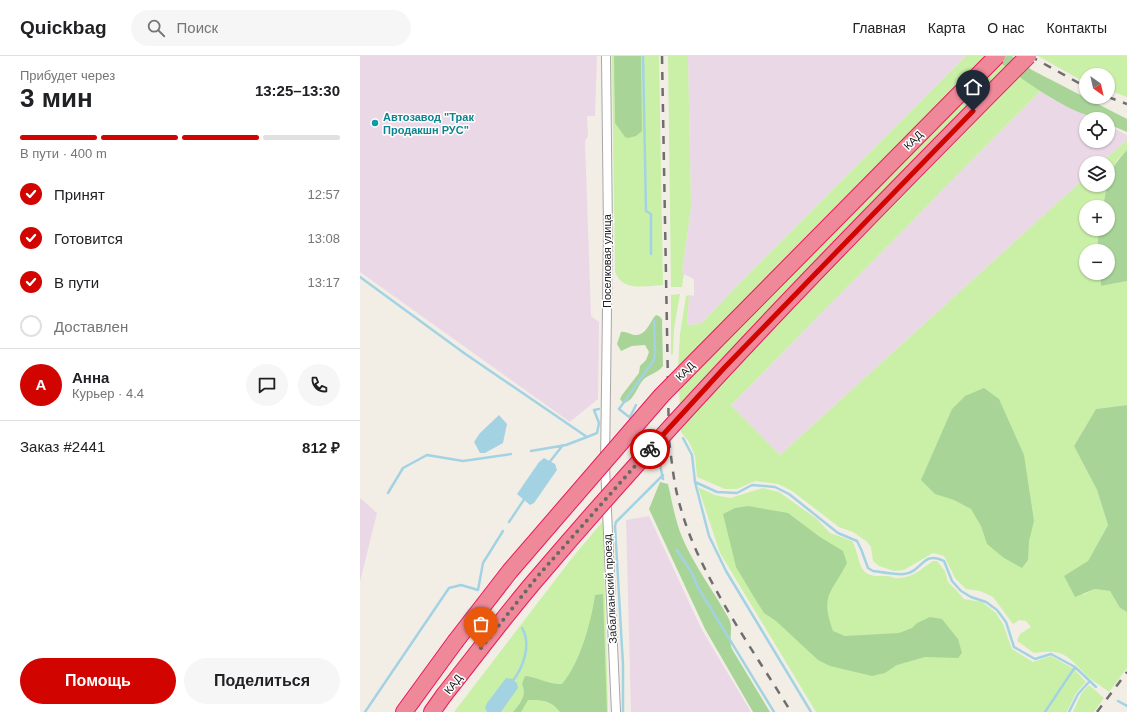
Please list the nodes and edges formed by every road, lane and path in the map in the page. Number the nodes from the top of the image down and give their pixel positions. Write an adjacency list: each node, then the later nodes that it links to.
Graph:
1 (606, 56): 4 (street, Поселковая улица)
2 (997, 56): 5 (highway, КАД, bridge)
3 (1028, 56): 6 (highway, КАД, bridge)
4 (606, 466): 7 (street, Забалканский проезд)
5 (404, 712)
6 (432, 712)
7 (616, 712)

